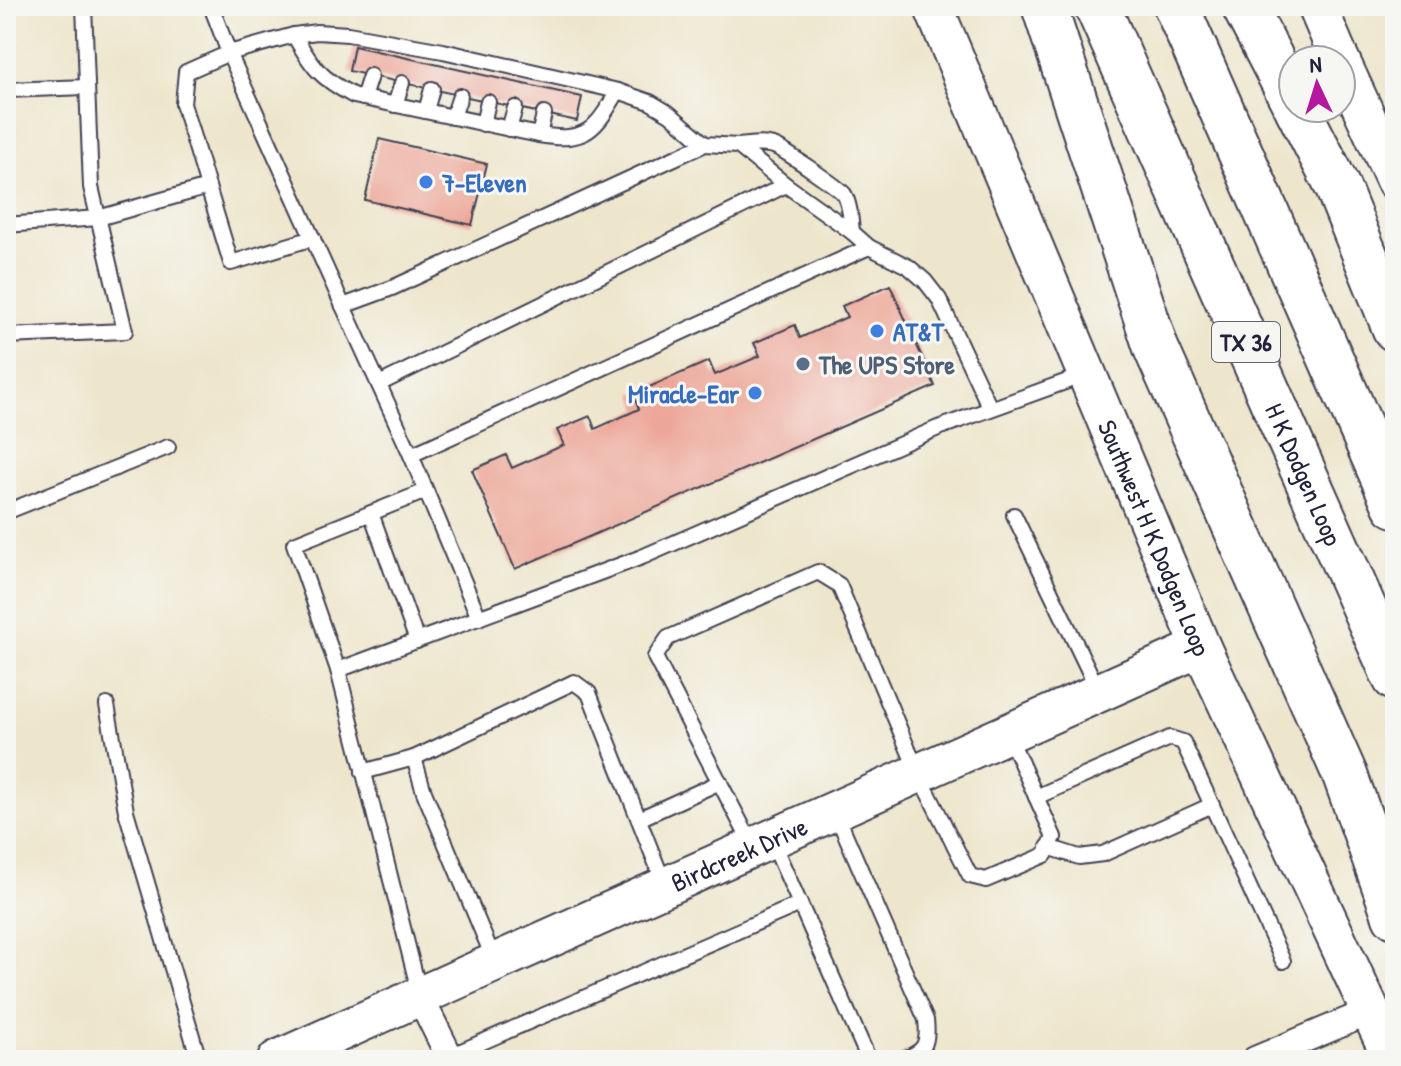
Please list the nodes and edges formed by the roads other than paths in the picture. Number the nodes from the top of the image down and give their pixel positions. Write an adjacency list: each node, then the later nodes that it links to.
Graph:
1 (84, 6): 15 (lane)
2 (211, 6): 11 (lane)
3 (933, 6): 46 (main road, Southwest H K Dodgen Loop)
4 (1044, 6): 76 (highway)
5 (1097, 6): 60 (highway, H K Dodgen Loop / TX 36)
6 (1176, 6): 52 (highway, TX 36)
7 (1244, 6): 12 (highway)
8 (1317, 6): 10 (main road)
9 (294, 35): 11 (lane); 19 (lane); 21 (lane)
10 (1334, 44)
11 (229, 53): 37 (lane); 41 (lane)
12 (1277, 70)
13 (370, 76): 21 (lane)
14 (402, 83): 23 (lane)
15 (87, 87): 18 (lane); 38 (lane)
16 (1357, 88): 32 (main road)
17 (432, 89): 25 (lane)
18 (6, 90)
19 (618, 91): 31 (lane); 33 (lane)
20 (460, 96): 27 (lane)
21 (363, 98): 23 (lane)
22 (488, 102): 28 (lane)
23 (395, 105): 25 (lane)
24 (515, 108): 30 (lane)
25 (426, 111): 27 (lane)
26 (544, 114): 31 (lane)
27 (453, 117): 28 (lane)
28 (483, 124): 30 (lane)
29 (1305, 124): 44 (highway)
30 (509, 129): 31 (lane)
31 (539, 135)
32 (1386, 138): 35 (main road)
33 (705, 144): 34 (lane); 43 (lane)
34 (738, 146): 36 (lane); 40 (lane)
35 (1395, 180)
36 (786, 185): 40 (lane); 47 (lane)
37 (208, 187): 38 (lane); 41 (lane)
38 (98, 218): 39 (lane); 45 (lane)
39 (6, 225)
40 (852, 232): 42 (lane)
41 (313, 238): 43 (lane)
42 (869, 247): 48 (lane); 50 (lane)
43 (343, 306): 47 (lane)
44 (1395, 329)
45 (6, 336)
46 (1087, 374): 48 (lane); 58 (main road, Southwest H K Dodgen Loop)
47 (379, 384): 50 (lane)
48 (990, 408): 56 (lane)
49 (168, 447): 53 (lane)
50 (411, 455): 51 (lane)
51 (426, 491): 54 (lane); 56 (lane)
52 (1395, 505)
53 (6, 512)
54 (371, 513): 57 (lane); 59 (lane)
55 (1014, 515): 61 (lane)
56 (479, 618): 57 (lane)
57 (417, 641): 59 (lane)
58 (1201, 647): 61 (main road, Birdcreek Drive); 80 (main road, Southwest H K Dodgen Loop)
59 (338, 670): 65 (lane)
60 (1395, 678)
61 (1099, 693): 63 (main road, Birdcreek Drive)
62 (107, 705): 82 (lane)
63 (1008, 733): 66 (main road, Birdcreek Drive); 68 (lane)
64 (414, 758): 65 (lane); 71 (lane); 78 (lane)
65 (363, 772): 79 (lane)
66 (918, 773): 67 (lane); 70 (main road, Birdcreek Drive); 73 (lane)
67 (720, 782): 71 (lane); 72 (lane)
68 (1036, 797): 69 (lane); 73 (lane)
69 (1212, 805): 73 (lane); 77 (lane)
70 (834, 811): 72 (main road, Birdcreek Drive); 85 (lane)
71 (639, 819): 74 (lane)
72 (762, 843): 74 (main road, Birdcreek Drive); 75 (lane)
73 (1048, 847)
74 (666, 886): 78 (main road, Birdcreek Drive)
75 (800, 904): 81 (lane); 84 (lane)
76 (1395, 916)
77 (1283, 961)
78 (496, 963): 79 (main road, Birdcreek Drive)
79 (420, 997): 81 (street); 83 (main road, Birdcreek Drive)
80 (1371, 1011): 86 (street); 87 (main road, Southwest H K Dodgen Loop)
81 (450, 1058)
82 (199, 1060)
83 (277, 1060)
84 (869, 1060)
85 (899, 1060)
86 (1255, 1060)
87 (1393, 1060)

